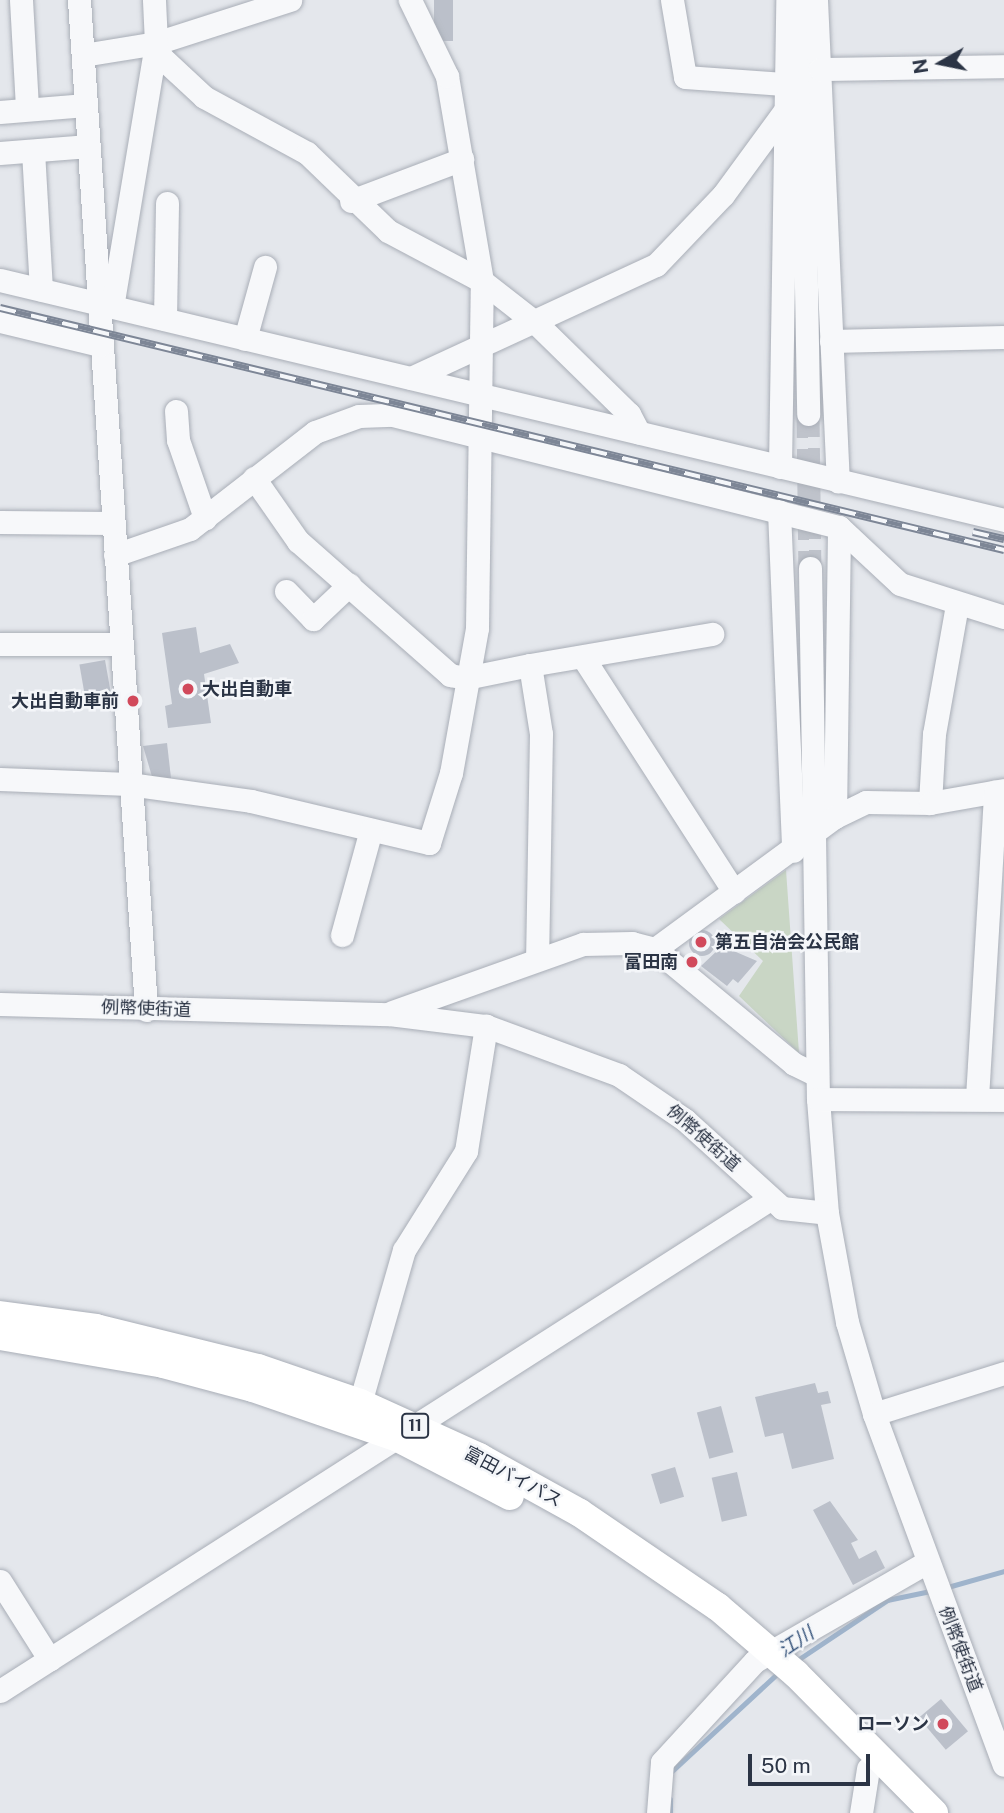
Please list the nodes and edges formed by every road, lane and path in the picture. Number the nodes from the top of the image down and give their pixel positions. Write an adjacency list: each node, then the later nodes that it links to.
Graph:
1 (21, 0): 16 (street)
2 (79, 0): 11 (street)
3 (154, 0): 10 (street)
4 (290, 0): 10 (street)
5 (410, 0): 22 (street)
6 (672, 0): 14 (street)
7 (787, 0): 14 (street)
8 (801, 0): 41 (street)
9 (817, 0): 13 (street)
10 (156, 43): 11 (street); 23 (street); 29 (street)
11 (83, 55): 15 (street)
12 (1004, 66): 13 (street)
13 (820, 69): 35 (street)
14 (783, 84): 18 (street)
15 (86, 104): 16 (street); 19 (street)
16 (27, 109): 17 (street)
17 (0, 112)
18 (783, 113): 32 (street); 44 (street)
19 (89, 146): 20 (street); 29 (street)
20 (33, 151): 21 (street); 28 (street)
21 (0, 153)
22 (462, 159): 23 (street); 27 (street)
23 (351, 201): 27 (street)
24 (167, 203): 30 (street)
25 (265, 267): 34 (street)
26 (0, 280): 28 (street)
27 (482, 281): 32 (street); 36 (street)
28 (41, 290): 29 (street)
29 (105, 305): 30 (street); 37 (street)
30 (165, 320): 34 (street)
31 (0, 321): 37 (street)
32 (537, 324): 36 (street); 42 (street)
33 (1004, 337): 35 (street)
34 (245, 338): 38 (street)
35 (831, 341): 46 (street)
36 (481, 344): 38 (street); 39 (street)
37 (100, 345): 51 (street)
38 (411, 379): 39 (street)
39 (480, 395): 42 (street); 43 (street)
40 (176, 411): 48 (street)
41 (808, 414)
42 (639, 433): 44 (street)
43 (479, 435): 45 (street); 47 (street); 64 (street)
44 (780, 467): 46 (street)
45 (254, 478): 48 (street); 55 (street)
46 (838, 481): 49 (street)
47 (779, 511): 52 (street); 72 (street)
48 (205, 518): 53 (street)
49 (1004, 520)
50 (0, 522): 51 (street)
51 (112, 523): 53 (street)
52 (839, 527): 57 (street); 69 (street)
53 (115, 555): 61 (street)
54 (810, 568): 71 (street)
55 (349, 585): 56 (street); 64 (street)
56 (286, 591)
57 (957, 605): 58 (street); 68 (street)
58 (1004, 617)
59 (712, 634): 62 (street)
60 (0, 644): 61 (street)
61 (120, 644): 66 (street)
62 (584, 659): 63 (street); 73 (street)
63 (530, 665): 64 (street); 76 (street)
64 (466, 678): 70 (street)
65 (0, 779): 66 (street)
66 (129, 785): 70 (street); 78 (street)
67 (1000, 791): 68 (street); 82 (street)
68 (930, 803): 69 (street)
69 (835, 817): 71 (street)
70 (371, 830): 74 (street)
71 (815, 833): 72 (street); 81 (street)
72 (793, 851): 73 (street)
73 (734, 892): 75 (street)
74 (342, 935)
75 (655, 949): 76 (street); 81 (street)
76 (537, 958): 79 (street)
77 (0, 1004): 78 (street, 例幣使街道)
78 (146, 1010): 79 (street, 例幣使街道)
79 (389, 1014): 80 (street, 例幣使街道)
80 (486, 1026): 85 (street, 例幣使街道); 90 (street)
81 (817, 1075): 83 (street)
82 (978, 1098): 83 (street); 84 (street)
83 (818, 1099): 86 (street)
84 (1004, 1100)
85 (770, 1199): 86 (street, 例幣使街道); 92 (street)
86 (827, 1213): 91 (street, 例幣使街道)
87 (0, 1315): 90 (main road, 富田バイパス / 11)
88 (0, 1336): 92 (main road, 富田バイパス / 11)
89 (1004, 1373): 91 (street)
90 (360, 1403): 92 (main road, 富田バイパス / 11)
91 (874, 1414): 93 (street, 例幣使街道)
92 (406, 1432): 95 (street); 96 (main road, 富田バイパス / 11)
93 (926, 1562): 96 (street); 98 (street, 例幣使街道)
94 (0, 1581): 95 (street)
95 (50, 1660): 97 (street)
96 (773, 1666): 99 (main road, 富田バイパス / 11); 100 (street); 103 (main road, 富田バイパス / 11)
97 (0, 1691)
98 (1004, 1766)
99 (868, 1769): 101 (street); 102 (main road, 富田バイパス / 11)
100 (658, 1813)
101 (861, 1813)
102 (910, 1813)
103 (934, 1813)

